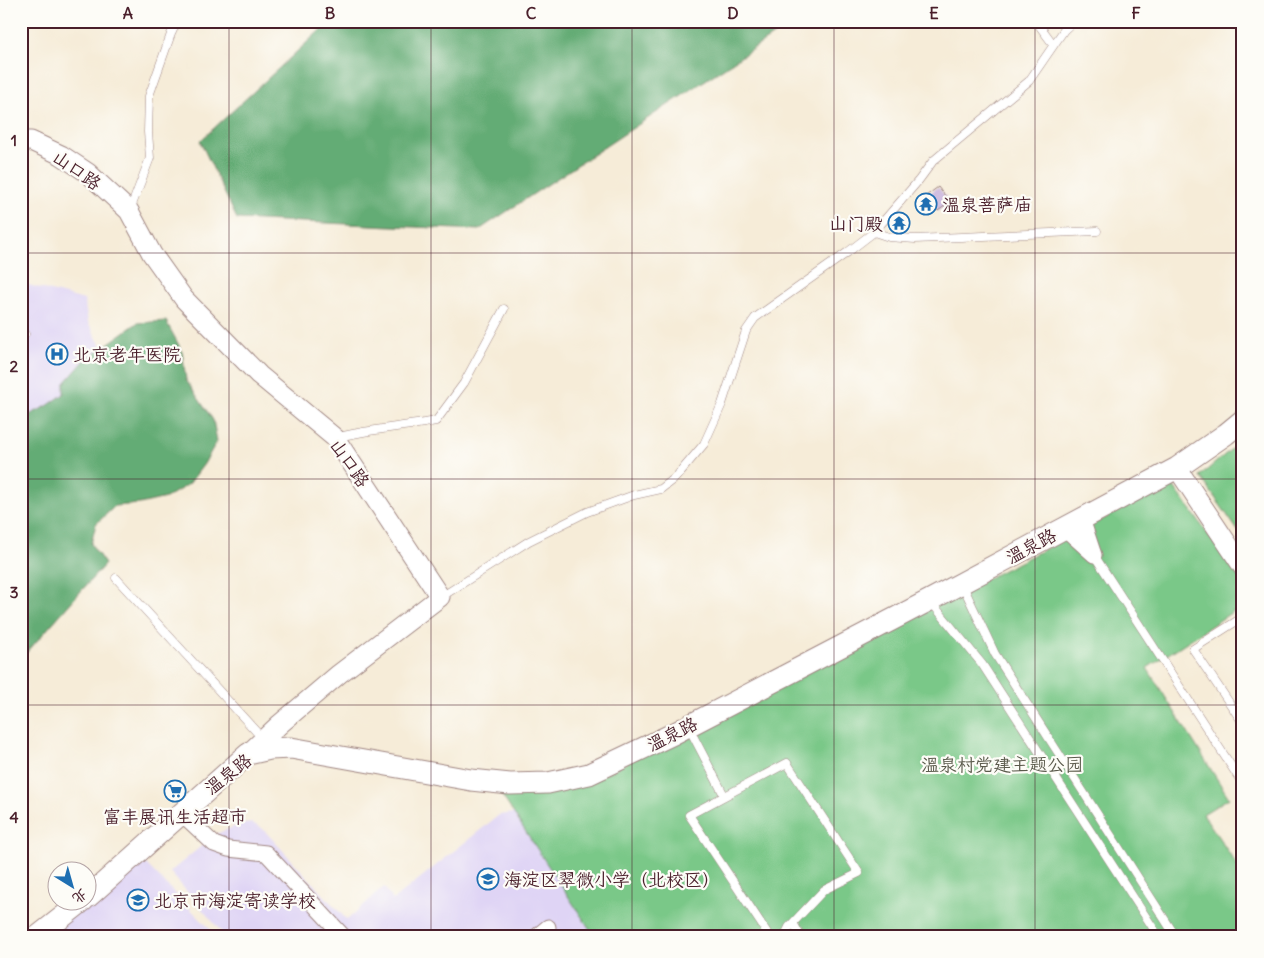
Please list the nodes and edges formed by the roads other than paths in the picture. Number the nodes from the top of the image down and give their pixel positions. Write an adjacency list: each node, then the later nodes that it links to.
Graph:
1 (178, 21): 6 (lane)
2 (1036, 21): 4 (lane)
3 (1074, 21): 4 (lane)
4 (1053, 44): 8 (lane)
5 (21, 141): 6 (street, 山口路)
6 (129, 211): 11 (street, 山口路)
7 (1097, 230): 8 (lane)
8 (874, 232): 18 (lane)
9 (504, 309): 11 (lane)
10 (1243, 420): 12 (main road, 温泉路)
11 (335, 438): 18 (street, 山口路)
12 (1177, 468): 13 (main road, 温泉路); 15 (street)
13 (1073, 524): 14 (street); 17 (main road, 温泉路)
14 (1094, 555): 26 (lane)
15 (1243, 567)
16 (116, 578): 23 (lane)
17 (962, 583): 19 (main road, 温泉路); 25 (lane)
18 (440, 597): 23 (street)
19 (930, 600): 22 (main road, 温泉路); 27 (lane)
20 (1243, 617): 21 (lane)
21 (1243, 723)
22 (688, 727): 24 (main road, 温泉路); 28 (lane)
23 (263, 739): 24 (street)
24 (248, 754): 29 (main road, 温泉路)
25 (1072, 773): 27 (lane); 30 (lane)
26 (1243, 775)
27 (1059, 781): 31 (lane)
28 (724, 796): 34 (lane); 39 (lane)
29 (181, 813): 32 (main road, 温泉路); 37 (street)
30 (1120, 849): 31 (lane); 43 (lane)
31 (1107, 857): 42 (lane)
32 (98, 888)
33 (71, 910): 36 (main road)
34 (793, 923): 40 (lane); 41 (lane)
35 (548, 927): 38 (street)
36 (37, 937)
37 (344, 937)
38 (536, 937)
39 (770, 937)
40 (784, 937)
41 (800, 937)
42 (1159, 937)
43 (1176, 937)

